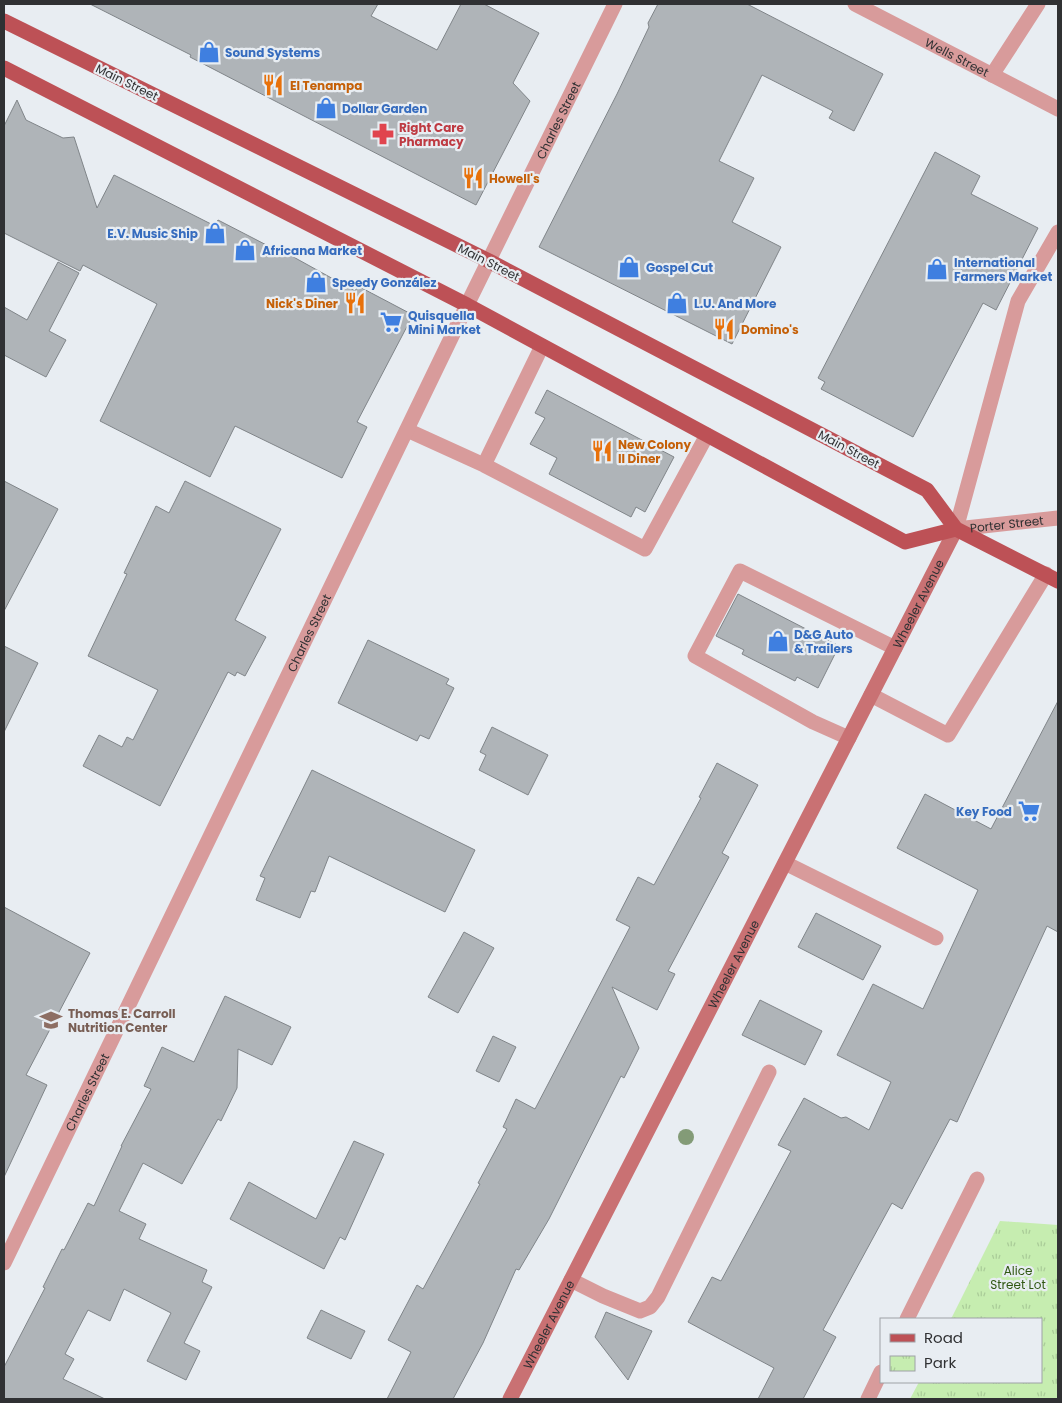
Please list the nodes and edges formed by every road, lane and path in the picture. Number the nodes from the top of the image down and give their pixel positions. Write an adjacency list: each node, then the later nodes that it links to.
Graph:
1 (615, 4): 9 (street, Charles Street)
2 (856, 4): 6 (street, Wells Street)
3 (1038, 4): 6 (street)
4 (5, 25): 9 (main road, Main Street)
5 (4, 68): 10 (main road)
6 (992, 75): 7 (street, Wells Street)
7 (1058, 109)
8 (1058, 232): 16 (street)
9 (489, 261): 10 (street, Charles Street); 16 (main road, Main Street)
10 (467, 305): 11 (main road); 12 (street, Charles Street)
11 (542, 346): 13 (main road); 14 (street)
12 (407, 430): 14 (street); 25 (street, Charles Street)
13 (707, 435): 14 (street); 16 (main road)
14 (484, 465)
15 (1058, 518): 16 (street, Porter Street)
16 (956, 529): 17 (main road, Main Street); 18 (street, Wheeler Avenue)
17 (1052, 577): 19 (street)
18 (895, 648): 19 (street, Wheeler Avenue); 20 (street)
19 (871, 695): 20 (street, Wheeler Avenue)
20 (849, 738): 21 (street, Wheeler Avenue)
21 (785, 863): 22 (street); 26 (street, Wheeler Avenue)
22 (936, 938)
23 (769, 1072): 26 (street)
24 (977, 1179): 27 (street)
25 (4, 1263)
26 (571, 1280): 29 (street, Wheeler Avenue)
27 (908, 1318)
28 (880, 1374): 30 (street)
29 (510, 1399)
30 (868, 1399)

